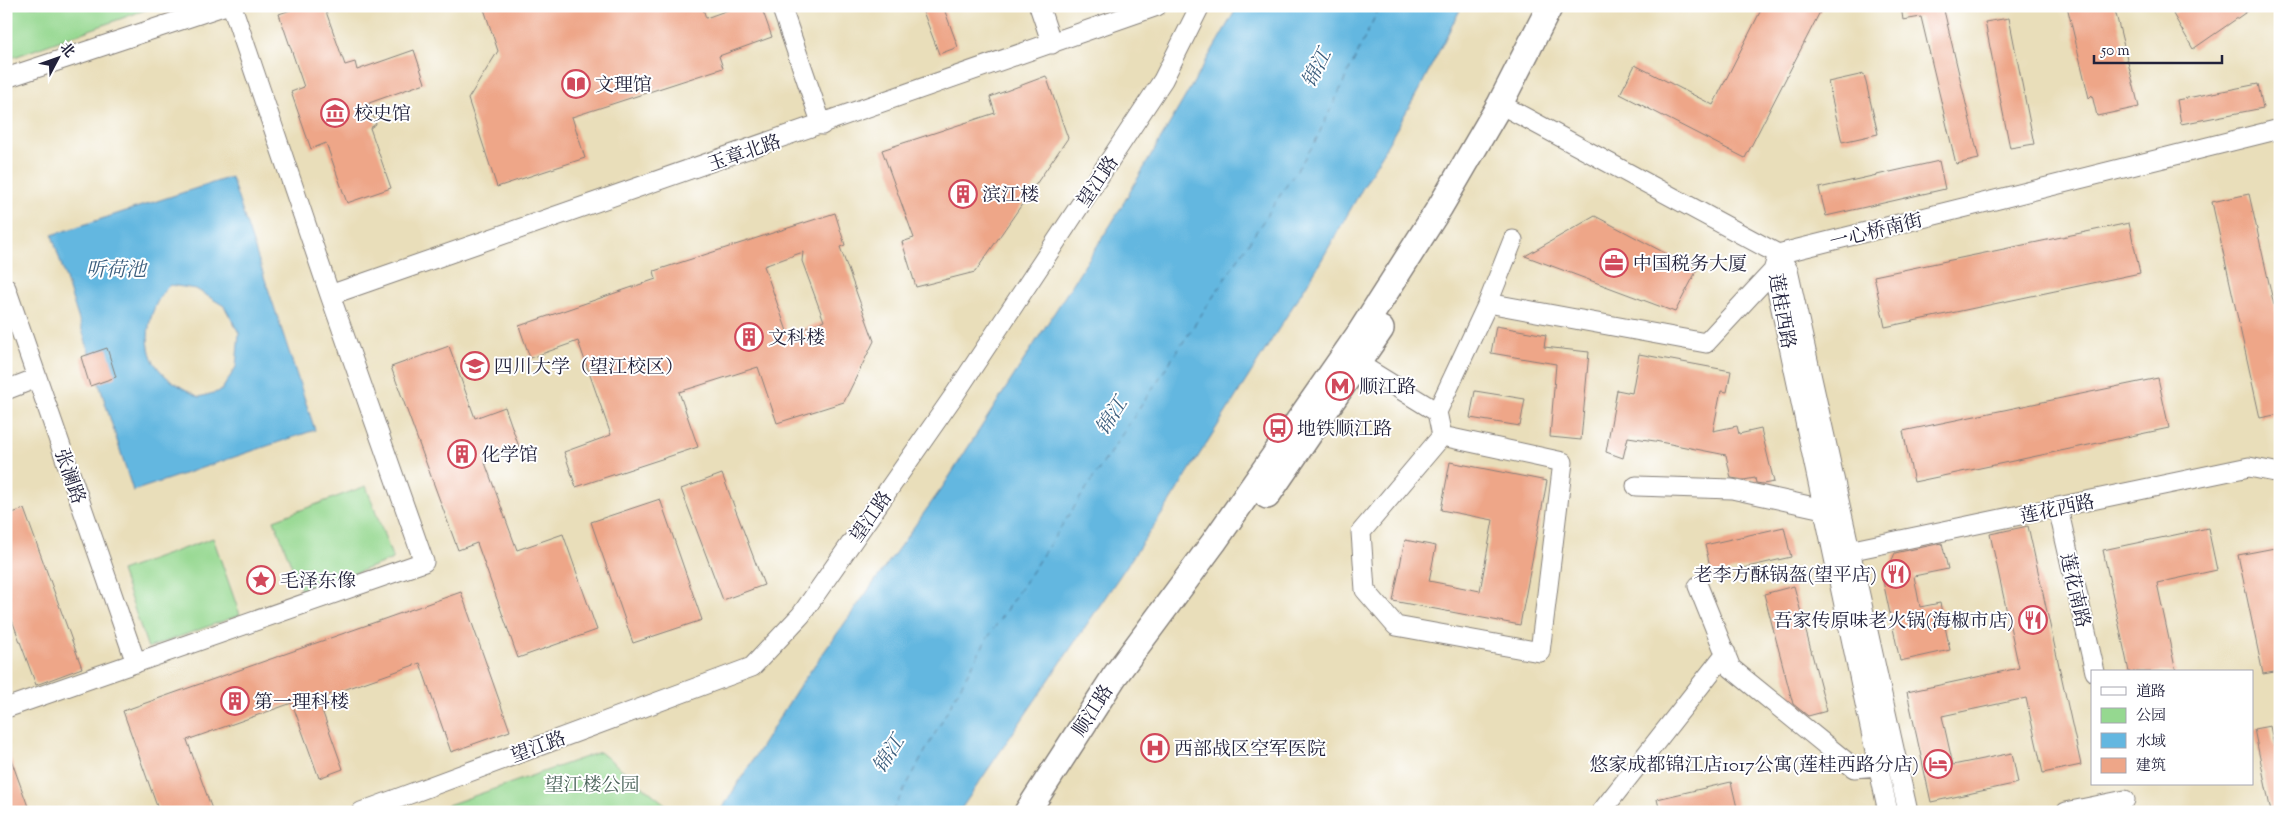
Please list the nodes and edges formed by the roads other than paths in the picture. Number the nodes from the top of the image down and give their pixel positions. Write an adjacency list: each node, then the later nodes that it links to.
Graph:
1 (224, 6): 10 (street)
2 (232, 6): 17 (street)
3 (781, 6): 12 (street)
4 (1039, 6): 9 (street)
5 (1157, 6): 9 (street, 玉章北路)
6 (1550, 6): 11 (main road, 顺江路)
7 (1569, 6): 11 (main road, 顺江路)
8 (1194, 9): 36 (street, 望江路)
9 (1052, 44): 12 (street, 玉章北路)
10 (6, 78)
11 (1507, 108): 15 (street); 19 (main road, 顺江路); 37 (main road, 顺江路)
12 (822, 125): 17 (street, 玉章北路)
13 (2280, 129): 15 (street, 一心桥南街)
14 (1513, 240): 18 (street)
15 (1775, 263): 18 (street); 27 (street, 莲桂西路); 28 (street, 莲桂西路)
16 (6, 288): 20 (street, 张澜路)
17 (330, 295): 31 (street)
18 (1488, 302): 22 (street)
19 (1359, 364): 22 (street); 38 (main road, 顺江路)
20 (37, 378): 21 (street); 31 (street, 张澜路)
21 (6, 390)
22 (1438, 412): 23 (street)
23 (1442, 436): 23 (street)
24 (2280, 473): 26 (street, 莲花西路)
25 (1636, 486): 27 (street)
26 (2058, 508): 28 (street, 莲花西路); 32 (street, 莲花南路)
27 (1823, 509): 28 (street, 莲桂西路)
28 (1842, 552): 34 (street, 莲桂西路); 41 (street, 莲桂西路)
29 (1698, 586): 30 (street)
30 (1726, 653): 34 (street); 39 (street)
31 (136, 663): 33 (street)
32 (2095, 670)
33 (6, 708)
34 (1878, 766): 40 (street, 莲桂西路)
35 (2124, 799): 42 (street)
36 (361, 812)
37 (1027, 812)
38 (1047, 812)
39 (1601, 812)
40 (1888, 812)
41 (1908, 812)
42 (2066, 812)

